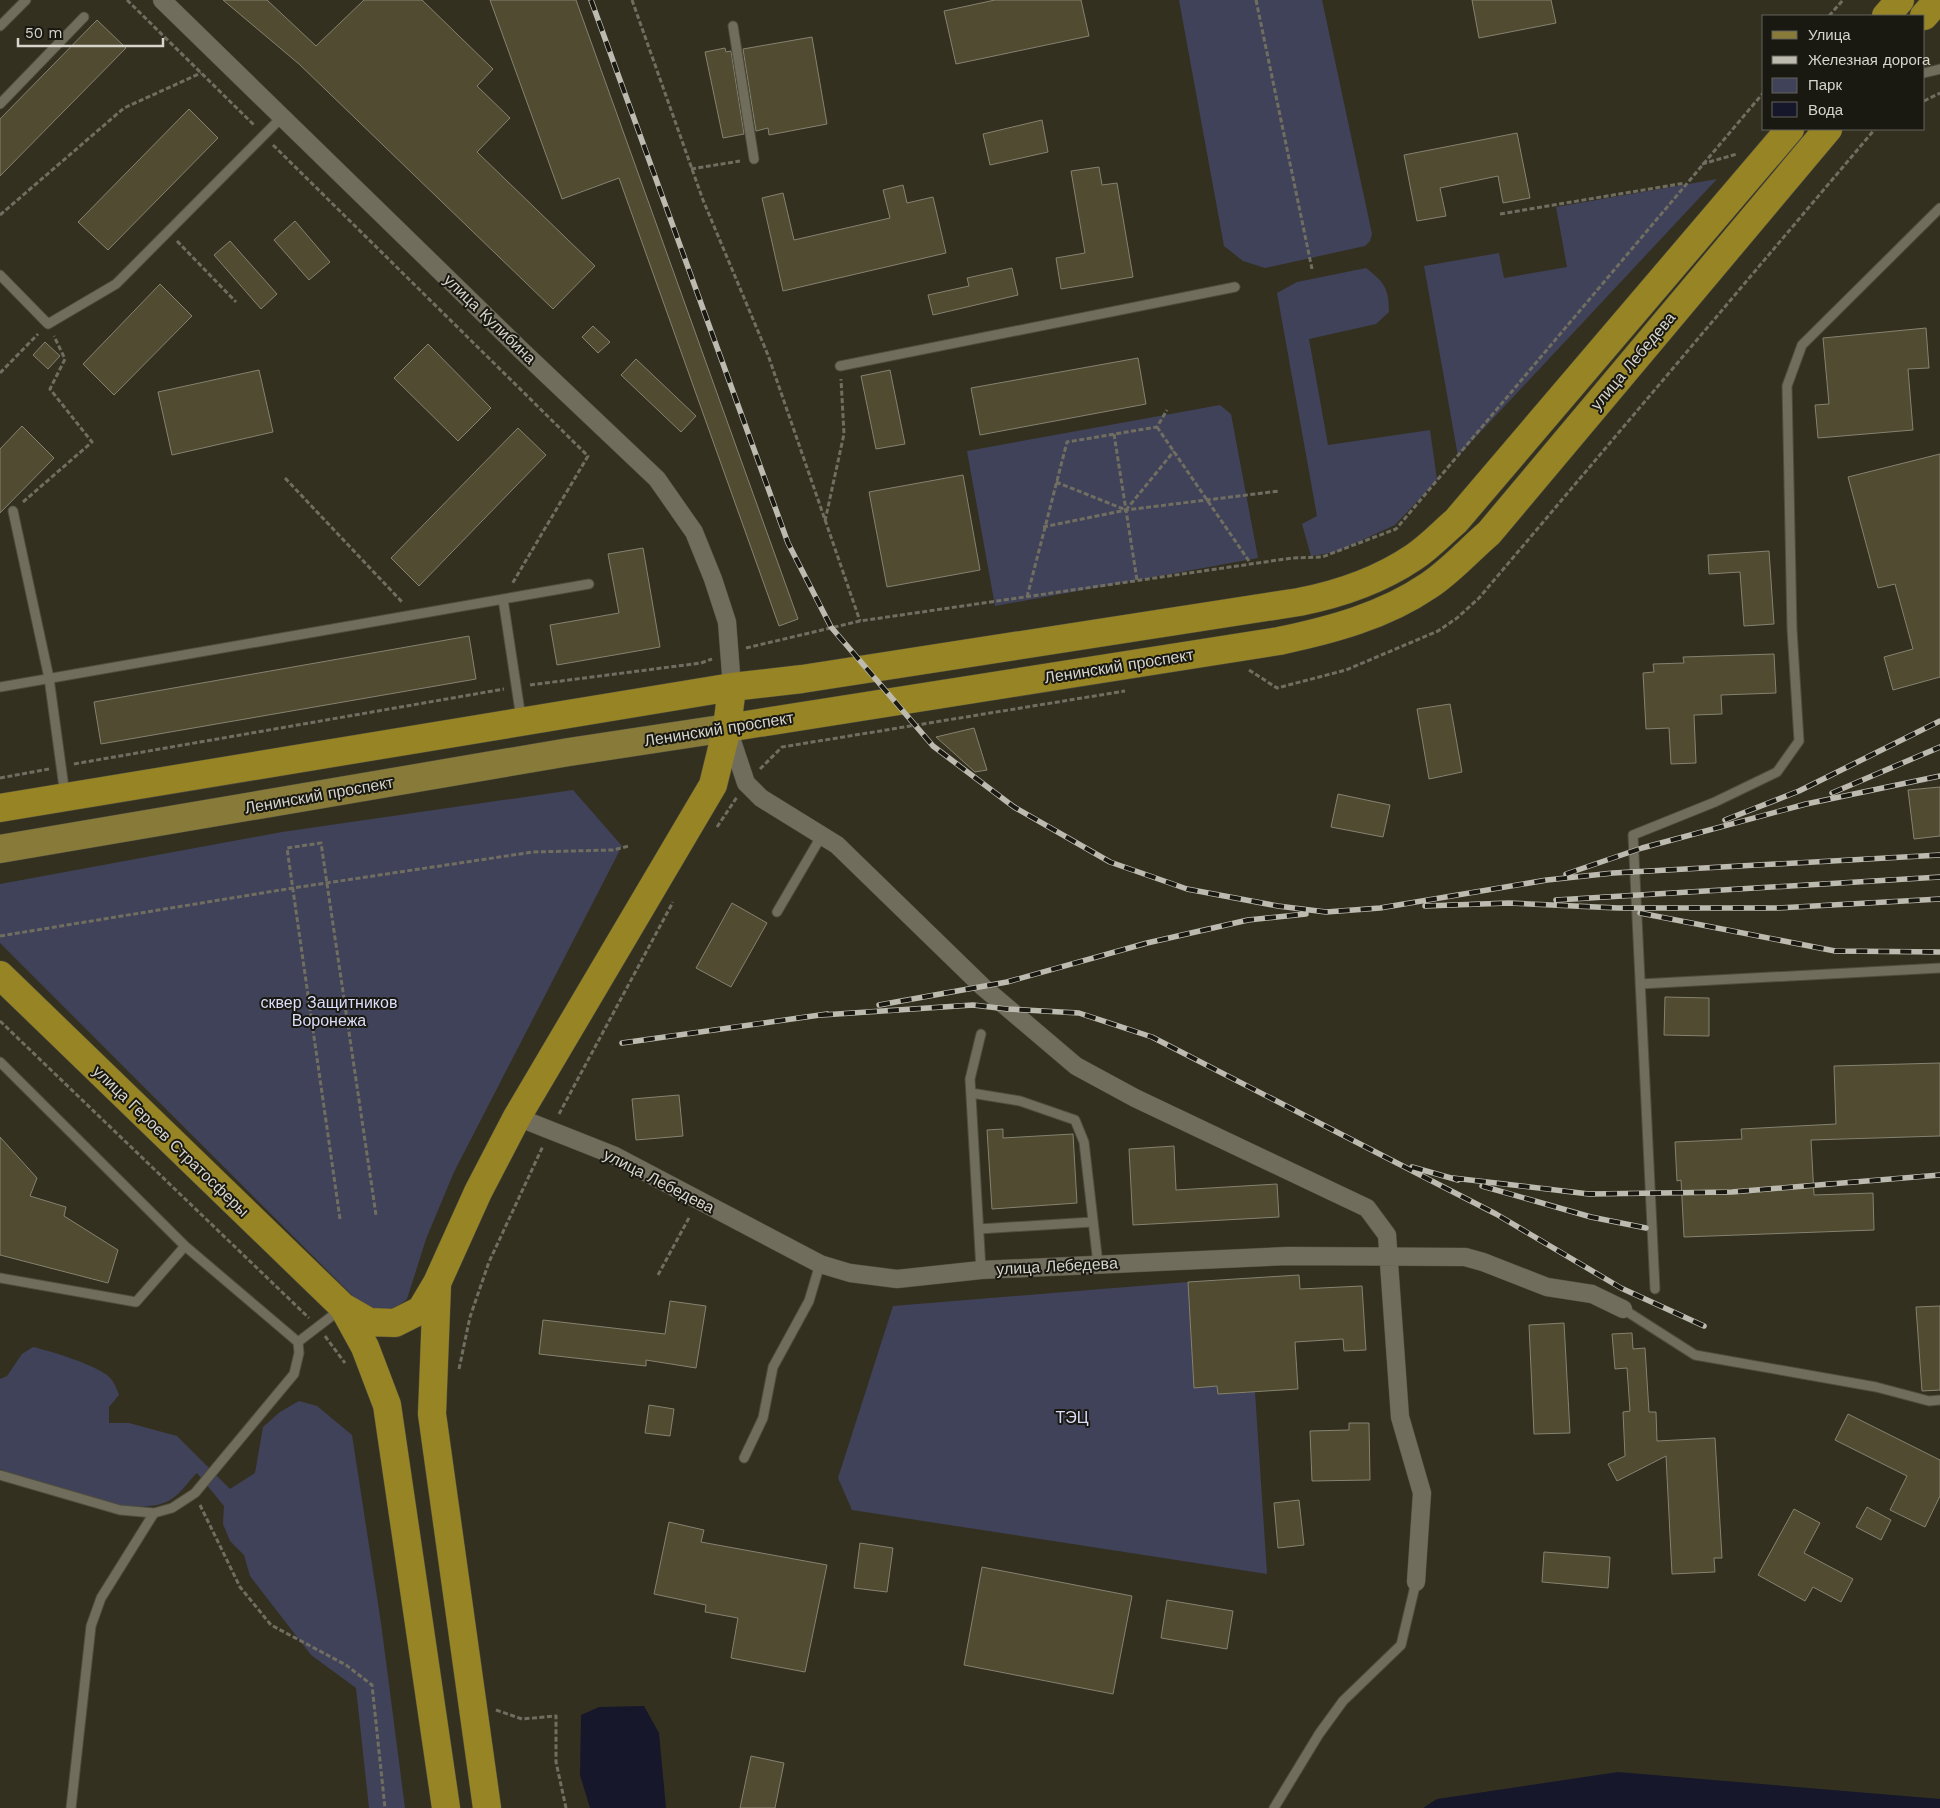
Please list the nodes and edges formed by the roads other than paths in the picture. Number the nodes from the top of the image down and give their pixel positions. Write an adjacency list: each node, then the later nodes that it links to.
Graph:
1 (26, 0): 6 (lane)
2 (162, 0): 11 (street, улица Кулибина)
3 (1900, 0): 4 (highway)
4 (1887, 15)
5 (84, 17): 10 (lane)
6 (0, 26)
7 (733, 26): 14 (lane)
8 (1940, 69): 9 (lane)
9 (1925, 73)
10 (0, 104)
11 (283, 116): 16 (lane); 25 (street, улица Кулибина)
12 (1789, 130): 25 (highway, улица Лебедева)
13 (1827, 130): 21 (highway, улица Лебедева)
14 (754, 159)
15 (1940, 208): 35 (lane)
16 (0, 275)
17 (1235, 287): 18 (lane)
18 (840, 366)
19 (13, 511): 23 (lane)
20 (589, 584): 22 (lane)
21 (1430, 586): 27 (highway, Ленинский проспект)
22 (503, 600): 23 (lane); 26 (lane)
23 (49, 678): 24 (lane); 28 (lane)
24 (0, 687)
25 (732, 687): 26 (highway); 27 (highway)
26 (521, 721): 28 (highway)
27 (727, 728): 30 (street); 31 (main road, Ленинский проспект); 39 (highway)
28 (65, 798): 29 (highway)
29 (0, 808)
30 (822, 835): 32 (lane); 43 (street)
31 (0, 849)
32 (777, 912)
33 (1940, 968): 35 (lane)
34 (0, 975): 50 (highway, улица Героев Стратосферы)
35 (1640, 984): 49 (lane)
36 (980, 1034): 38 (lane)
37 (0, 1062): 42 (lane)
38 (971, 1093): 40 (lane); 41 (lane)
39 (517, 1117): 44 (street, улица Лебедева); 48 (highway)
40 (1092, 1222): 41 (lane); 45 (lane)
41 (979, 1228): 46 (lane)
42 (185, 1246): 47 (lane); 52 (lane)
43 (1390, 1255): 45 (street, улица Лебедева); 51 (street, улица Лебедева); 57 (street)
44 (820, 1264): 46 (street, улица Лебедева); 54 (lane)
45 (1098, 1264): 46 (street, улица Лебедева)
46 (982, 1270)
47 (0, 1278)
48 (437, 1283): 50 (highway); 60 (highway)
49 (1655, 1289)
50 (343, 1307): 52 (lane); 59 (highway)
51 (1623, 1309): 53 (lane)
52 (298, 1342): 56 (lane)
53 (1940, 1400)
54 (744, 1458)
55 (0, 1475): 56 (lane)
56 (154, 1513): 58 (lane)
57 (1416, 1582): 61 (lane)
58 (71, 1808)
59 (446, 1808)
60 (487, 1808)
61 (1274, 1808)

